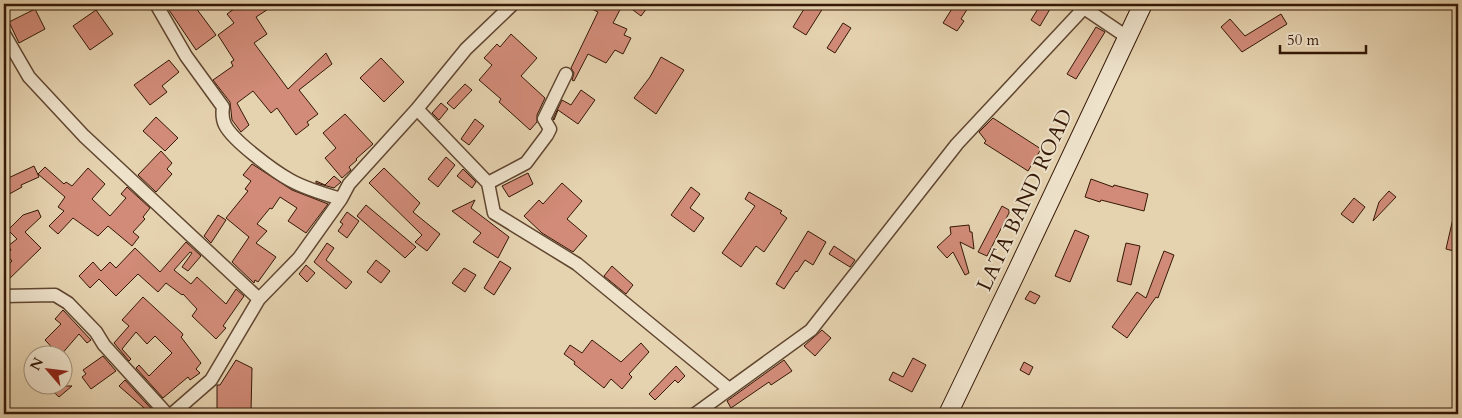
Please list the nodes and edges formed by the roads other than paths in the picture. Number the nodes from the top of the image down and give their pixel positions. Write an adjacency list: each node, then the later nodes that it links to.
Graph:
1 (156, 4): 9 (street)
2 (514, 4): 7 (street)
3 (1143, 4): 5 (main road, LATA BAND ROAD)
4 (4, 34): 11 (street)
5 (1127, 37): 12 (street); 16 (main road, LATA BAND ROAD)
6 (566, 74): 8 (street)
7 (417, 109): 8 (street); 9 (street)
8 (488, 184): 12 (street)
9 (341, 199): 11 (street)
10 (4, 296): 13 (street)
11 (259, 299): 14 (street)
12 (729, 389): 15 (street)
13 (168, 414)
14 (172, 414)
15 (695, 414)
16 (948, 414)

